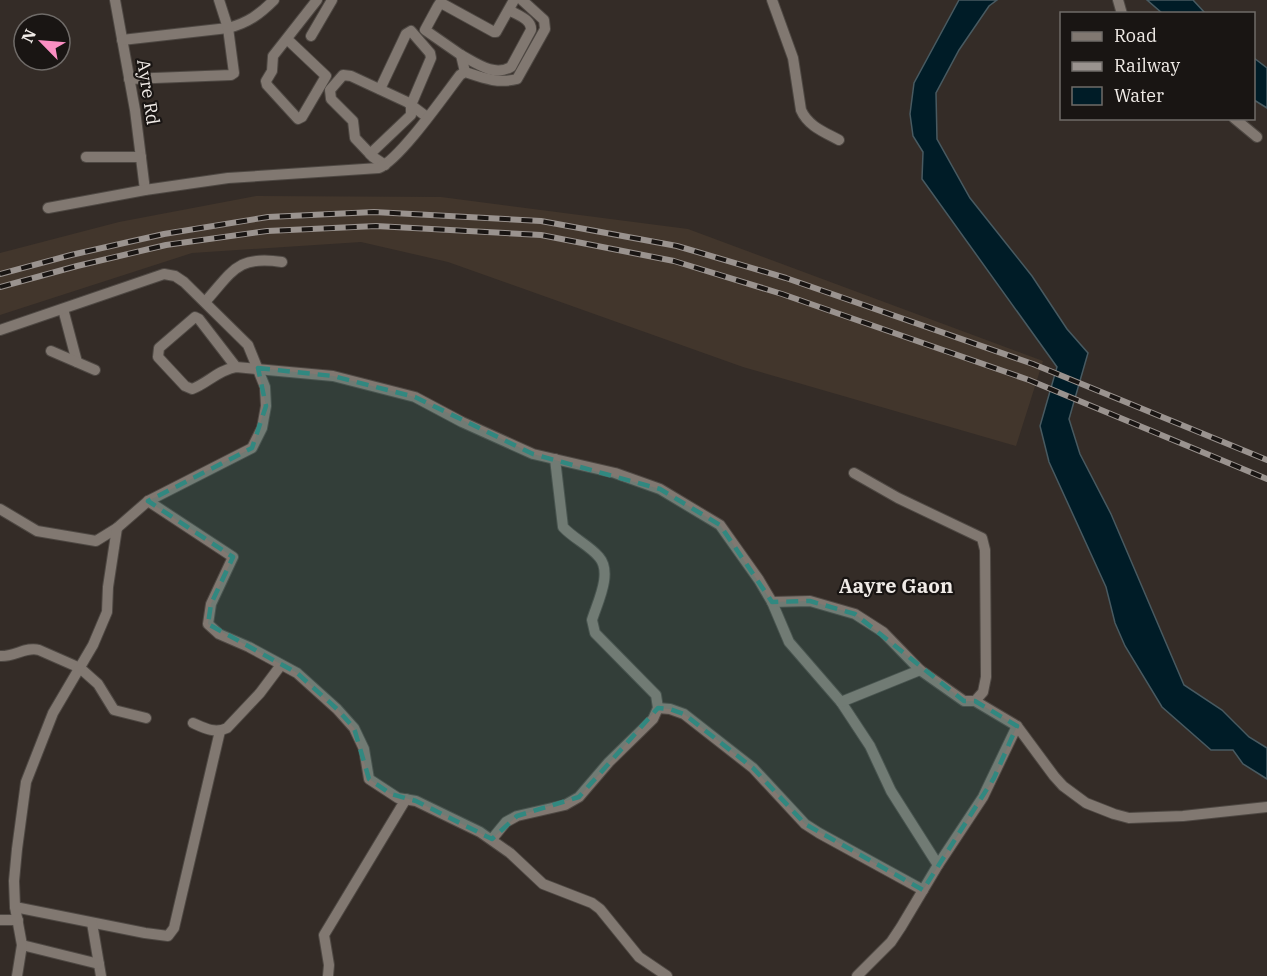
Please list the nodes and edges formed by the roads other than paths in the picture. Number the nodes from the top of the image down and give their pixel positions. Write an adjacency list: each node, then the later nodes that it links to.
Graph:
1 (114, 0): 12 (street, Ayre Rd)
2 (219, 0): 9 (street)
3 (274, 0): 9 (street)
4 (317, 0): 11 (street)
5 (332, 0): 10 (street)
6 (522, 0): 14 (street)
7 (772, 0): 21 (street)
8 (511, 5): 13 (street); 13 (street)
9 (228, 28): 12 (street); 15 (street)
10 (311, 36)
11 (287, 39): 11 (street)
12 (122, 40): 15 (street, Ayre Rd)
13 (461, 55): 14 (street)
14 (465, 72): 18 (street)
15 (129, 79): 24 (street, Ayre Rd)
16 (380, 89): 17 (street); 17 (street); 22 (street)
17 (411, 105): 18 (street); 22 (street)
18 (427, 117): 25 (street)
19 (1236, 120): 20 (street)
20 (1257, 137)
21 (839, 141)
22 (370, 154): 25 (street)
23 (86, 157): 24 (street)
24 (141, 157): 26 (street, Ayre Rd)
25 (386, 165): 26 (street)
26 (145, 190): 27 (street)
27 (48, 208)
28 (282, 262): 29 (street)
29 (205, 302): 30 (street); 35 (street)
30 (63, 309): 31 (street); 33 (street)
31 (0, 330)
32 (51, 351): 33 (street)
33 (77, 362): 36 (street)
34 (236, 367): 34 (street); 35 (street)
35 (258, 368): 37 (street); 39 (street)
36 (95, 370)
37 (555, 459): 42 (street); 49 (street)
38 (855, 473): 47 (street)
39 (148, 501): 41 (street); 44 (street)
40 (0, 509): 41 (street)
41 (117, 528): 45 (street)
42 (772, 602): 46 (street); 48 (street)
43 (0, 656): 45 (street)
44 (281, 665): 53 (street); 54 (street)
45 (80, 668): 50 (street); 59 (street)
46 (920, 670): 47 (street); 48 (street)
47 (975, 701): 52 (street)
48 (841, 702): 57 (street)
49 (658, 708): 56 (street); 58 (street)
50 (146, 718)
51 (193, 723): 53 (street)
52 (1017, 726): 55 (street); 57 (street)
53 (220, 731): 62 (street)
54 (406, 799): 56 (street); 67 (street)
55 (1267, 807)
56 (492, 840): 68 (street)
57 (938, 865): 58 (street)
58 (923, 890): 69 (street)
59 (15, 907): 61 (street); 62 (street)
60 (0, 920): 61 (street)
61 (18, 920): 63 (street)
62 (92, 923): 64 (street)
63 (22, 945): 64 (street); 65 (street)
64 (99, 964): 66 (street)
65 (17, 976)
66 (101, 976)
67 (328, 976)
68 (668, 976)
69 (857, 976)

